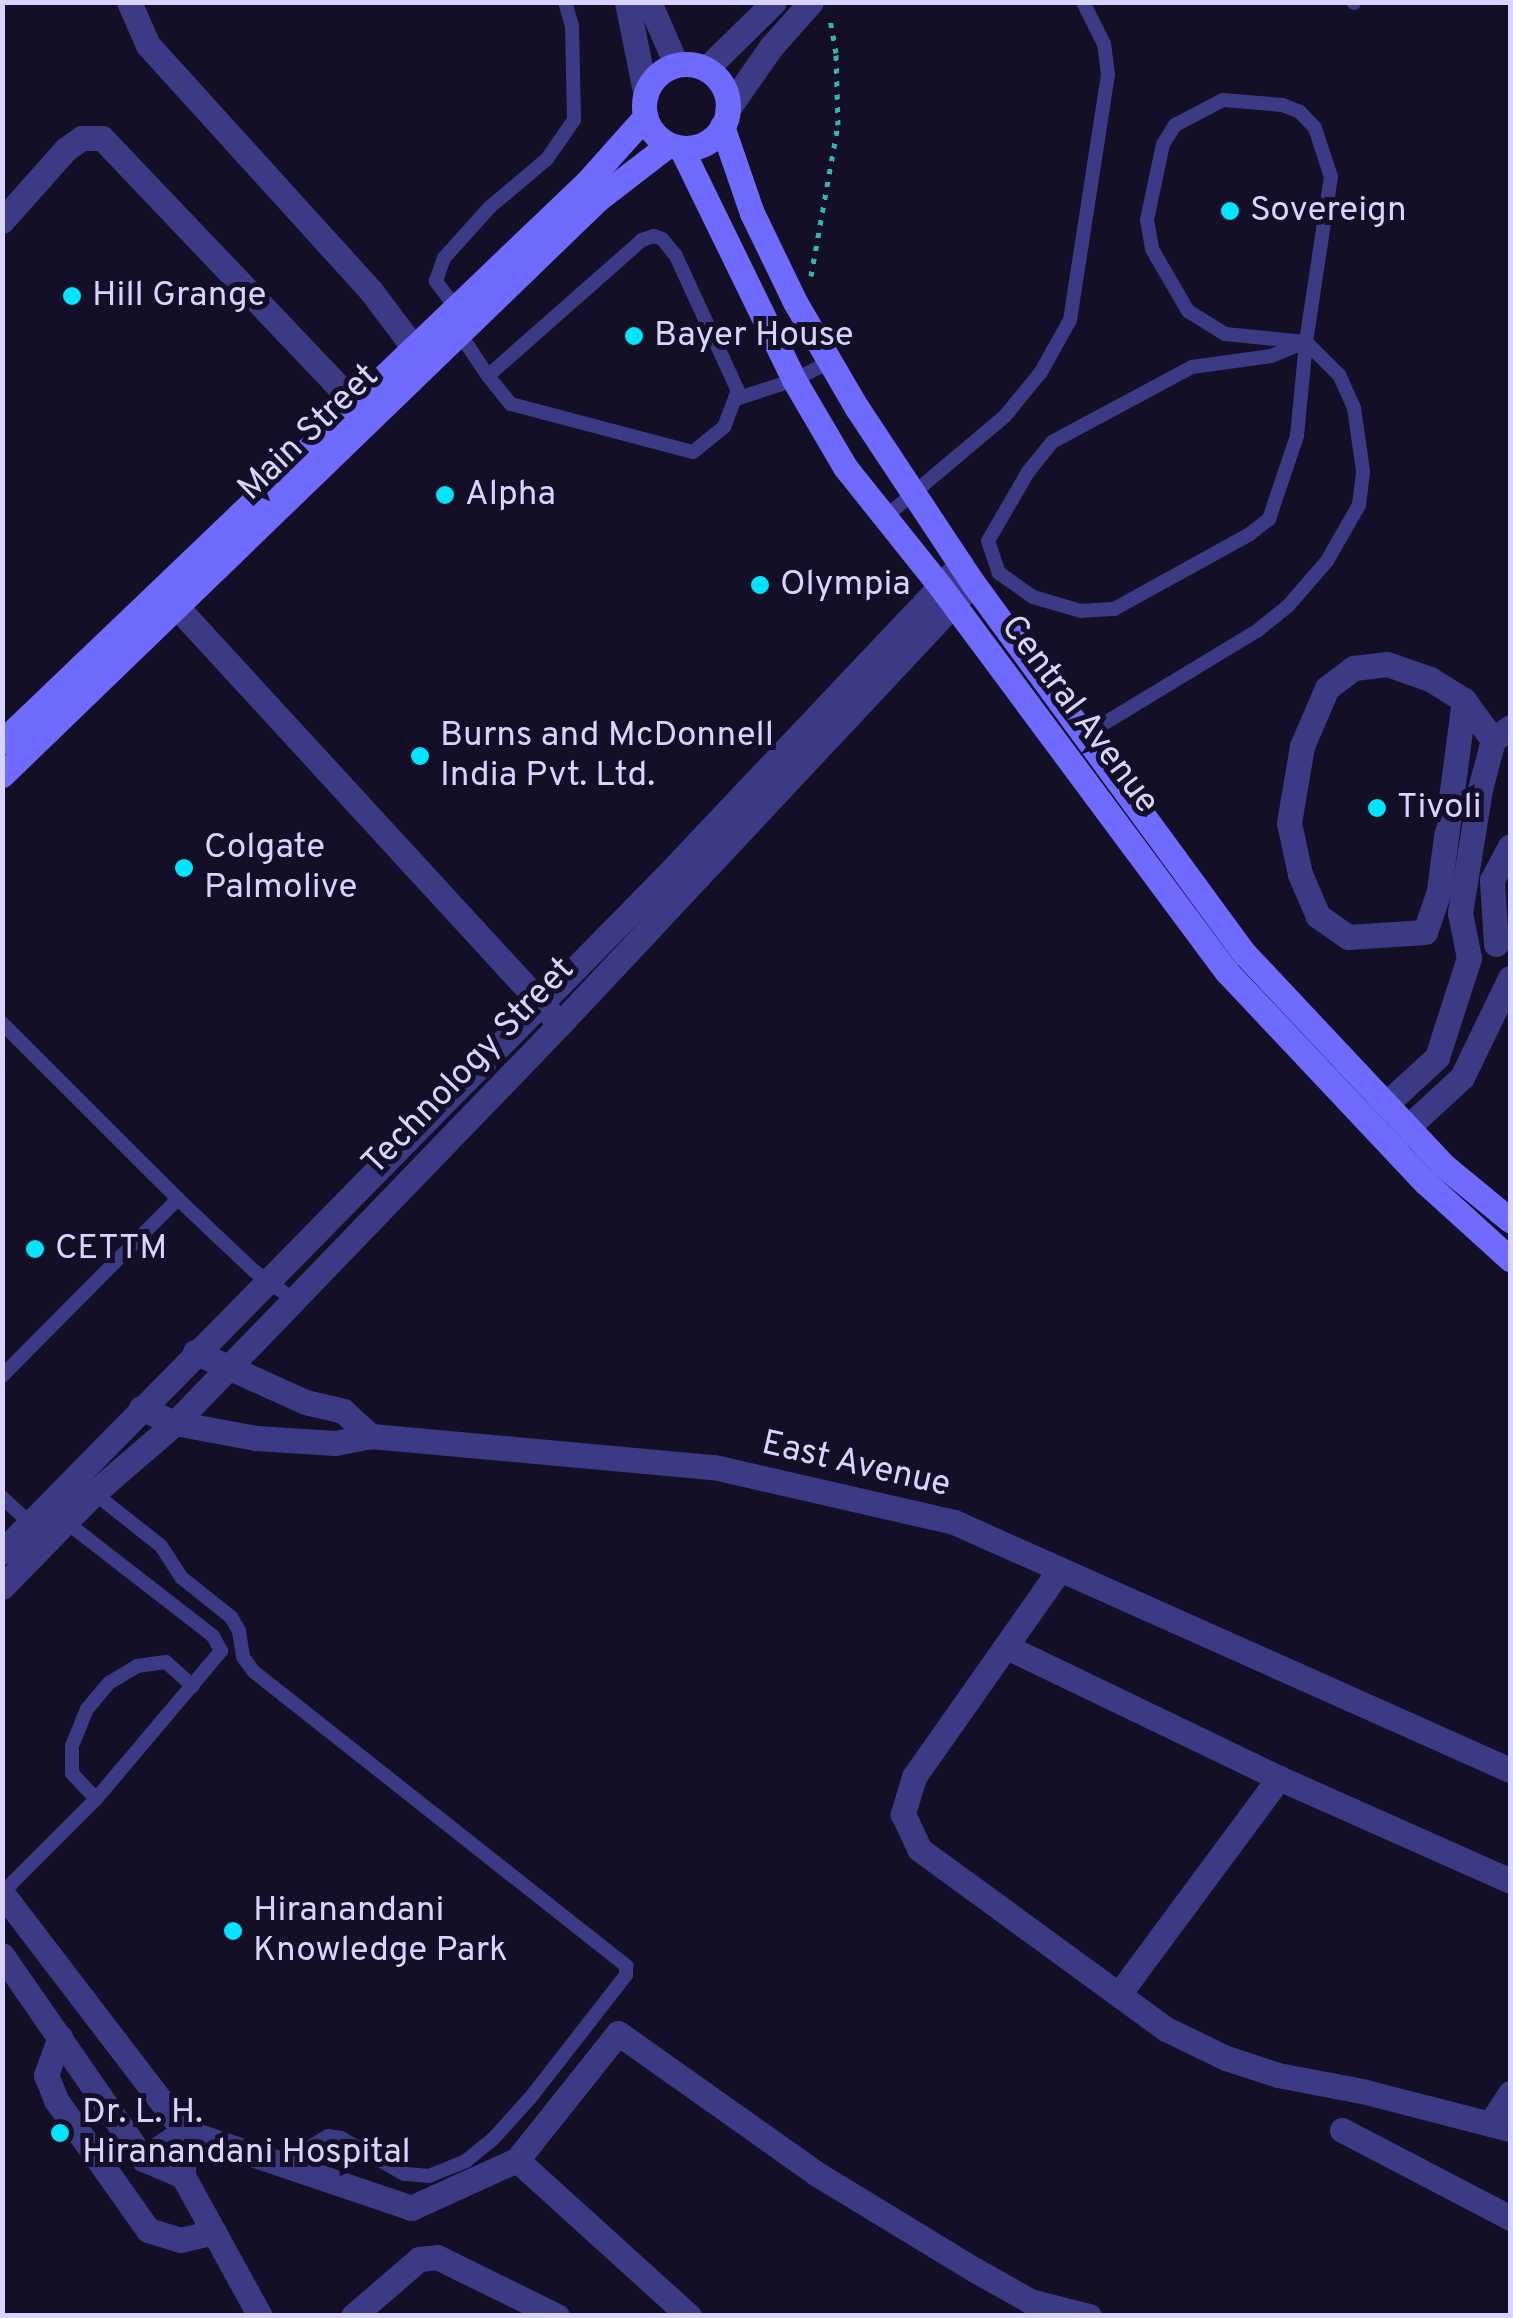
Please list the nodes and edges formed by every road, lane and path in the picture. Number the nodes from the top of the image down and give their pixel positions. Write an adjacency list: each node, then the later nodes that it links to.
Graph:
1 (129, 2): 20 (street)
2 (565, 2): 16 (lane)
3 (627, 2): 11 (street)
4 (649, 2): 9 (street)
5 (774, 2): 10 (street)
6 (811, 2): 12 (street)
7 (826, 2): 15 (path)
8 (1083, 2): 26 (lane)
9 (676, 64): 10 (main road); 11 (main road)
10 (706, 69): 12 (main road)
11 (646, 106): 13 (main road); 16 (main road, Main Street)
12 (725, 118): 13 (main road); 15 (main road, Central Avenue)
13 (674, 146): 17 (main road, Central Avenue); 18 (main road, Main Street)
14 (2, 220): 25 (street)
15 (795, 302): 17 (main road); 21 (main road, Central Avenue)
16 (456, 308): 20 (main road, Main Street)
17 (765, 320): 23 (main road, Central Avenue)
18 (460, 334): 22 (lane); 25 (main road, Main Street)
19 (1306, 342): 19 (lane); 19 (lane); 33 (lane)
20 (414, 348): 25 (main road, Main Street)
21 (830, 362): 23 (lane); 26 (main road, Central Avenue)
22 (488, 376): 24 (lane); 24 (lane)
23 (794, 380): 24 (lane); 27 (main road, Central Avenue)
24 (736, 399)
25 (364, 412): 30 (main road, Main Street)
26 (914, 495): 27 (lane); 28 (main road, Central Avenue)
27 (884, 518): 29 (main road, Central Avenue)
28 (967, 573): 29 (street, Technology Street); 33 (main road, Central Avenue)
29 (946, 595): 36 (street, Technology Street); 46 (main road, Central Avenue)
30 (170, 600): 34 (main road, Main Street); 35 (main road, Main Street); 41 (street)
31 (1464, 700): 31 (street); 32 (street)
32 (1502, 733): 39 (street)
33 (1085, 736): 46 (main road, Central Avenue)
34 (2, 742)
35 (2, 775)
36 (752, 802): 41 (street); 43 (street, Technology Street)
37 (1510, 846): 38 (street)
38 (1503, 938): 39 (street); 40 (street)
39 (1469, 958): 44 (street)
40 (1510, 976): 45 (street)
41 (541, 1003): 43 (street); 51 (street)
42 (2, 1023): 48 (lane)
43 (560, 1024): 52 (street, Technology Street)
44 (1431, 1063): 45 (street); 46 (street)
45 (1454, 1085): 47 (street)
46 (1376, 1112): 47 (main road, Central Avenue)
47 (1398, 1136): 49 (main road, Central Avenue); 50 (main road, Central Avenue)
48 (178, 1199): 51 (lane); 55 (lane)
49 (1510, 1220)
50 (1510, 1260)
51 (267, 1279): 52 (lane); 53 (street)
52 (294, 1300): 54 (street, Technology Street)
53 (195, 1352): 54 (street); 56 (street)
54 (227, 1369): 57 (street, Technology Street); 58 (street)
55 (2, 1376)
56 (142, 1408): 57 (street, East Avenue); 61 (street)
57 (176, 1423): 58 (street, East Avenue); 59 (street, Technology Street)
58 (370, 1436): 63 (street, East Avenue)
59 (94, 1493): 61 (street, Technology Street); 83 (lane)
60 (2, 1497): 61 (lane)
61 (48, 1523): 62 (street); 64 (street, Technology Street); 66 (lane)
62 (2, 1552)
63 (1060, 1568): 65 (street); 67 (street, East Avenue)
64 (2, 1587)
65 (1009, 1648): 68 (street); 75 (street)
66 (193, 1686): 69 (lane); 69 (lane)
67 (1510, 1770)
68 (1280, 1778): 70 (street); 75 (street)
69 (96, 1799): 71 (lane)
70 (1510, 1881)
71 (2, 1893): 72 (street)
72 (26, 1924): 73 (street); 80 (street)
73 (2, 1940)
74 (2, 1954): 76 (street)
75 (1119, 1994): 78 (street)
76 (60, 2038): 81 (street); 86 (street)
77 (1510, 2093): 78 (street)
78 (1500, 2127)
79 (1342, 2130): 85 (street)
80 (184, 2131): 81 (street); 83 (street); 84 (street)
81 (143, 2160): 84 (street)
82 (518, 2160): 83 (street); 90 (street); 91 (street)
83 (285, 2162)
84 (184, 2176): 86 (street)
85 (1510, 2218)
86 (214, 2232): 87 (street)
87 (260, 2316)
88 (353, 2316): 89 (street)
89 (558, 2316)
90 (689, 2316)
91 (1090, 2316)

